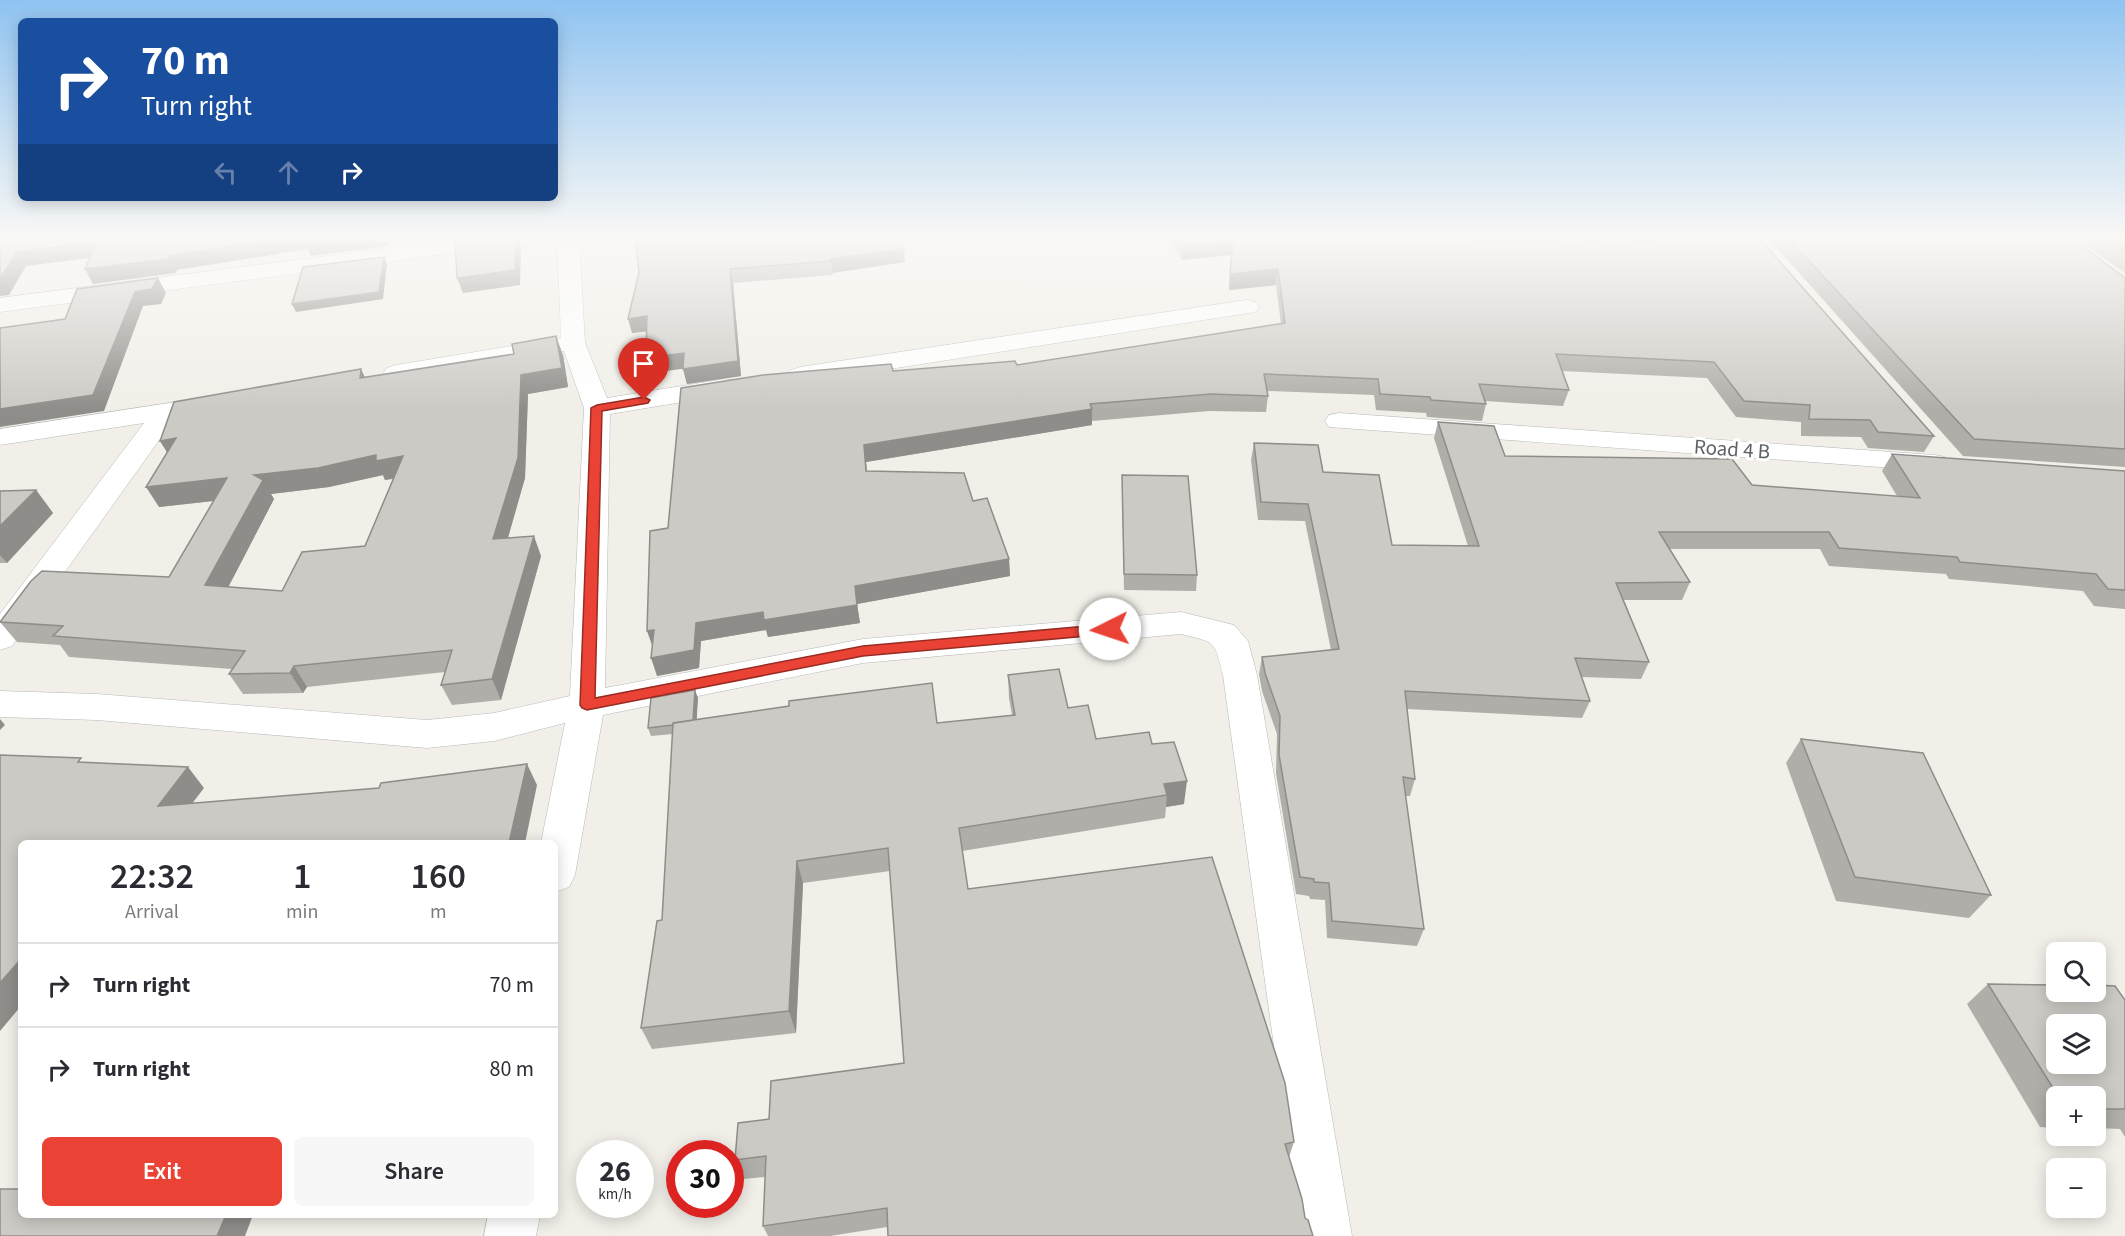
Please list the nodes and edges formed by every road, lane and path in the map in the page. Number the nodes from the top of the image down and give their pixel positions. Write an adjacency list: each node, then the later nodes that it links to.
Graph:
1 (80, 295): 3 (street)
2 (572, 295): 5 (street)
3 (0, 305)
4 (1247, 307): 8 (street)
5 (573, 343): 6 (street); 8 (street)
6 (375, 376)
7 (235, 400): 9 (street)
8 (597, 408): 15 (street)
9 (165, 412): 11 (street); 13 (street)
10 (1339, 421): 12 (street, Road 4 B)
11 (0, 436)
12 (1929, 437)
13 (0, 638)
14 (0, 704): 15 (street)
15 (587, 705): 16 (street); 19 (street)
16 (558, 859)
17 (513, 1218): 18 (street)
18 (510, 1236)
19 (1326, 1236)

